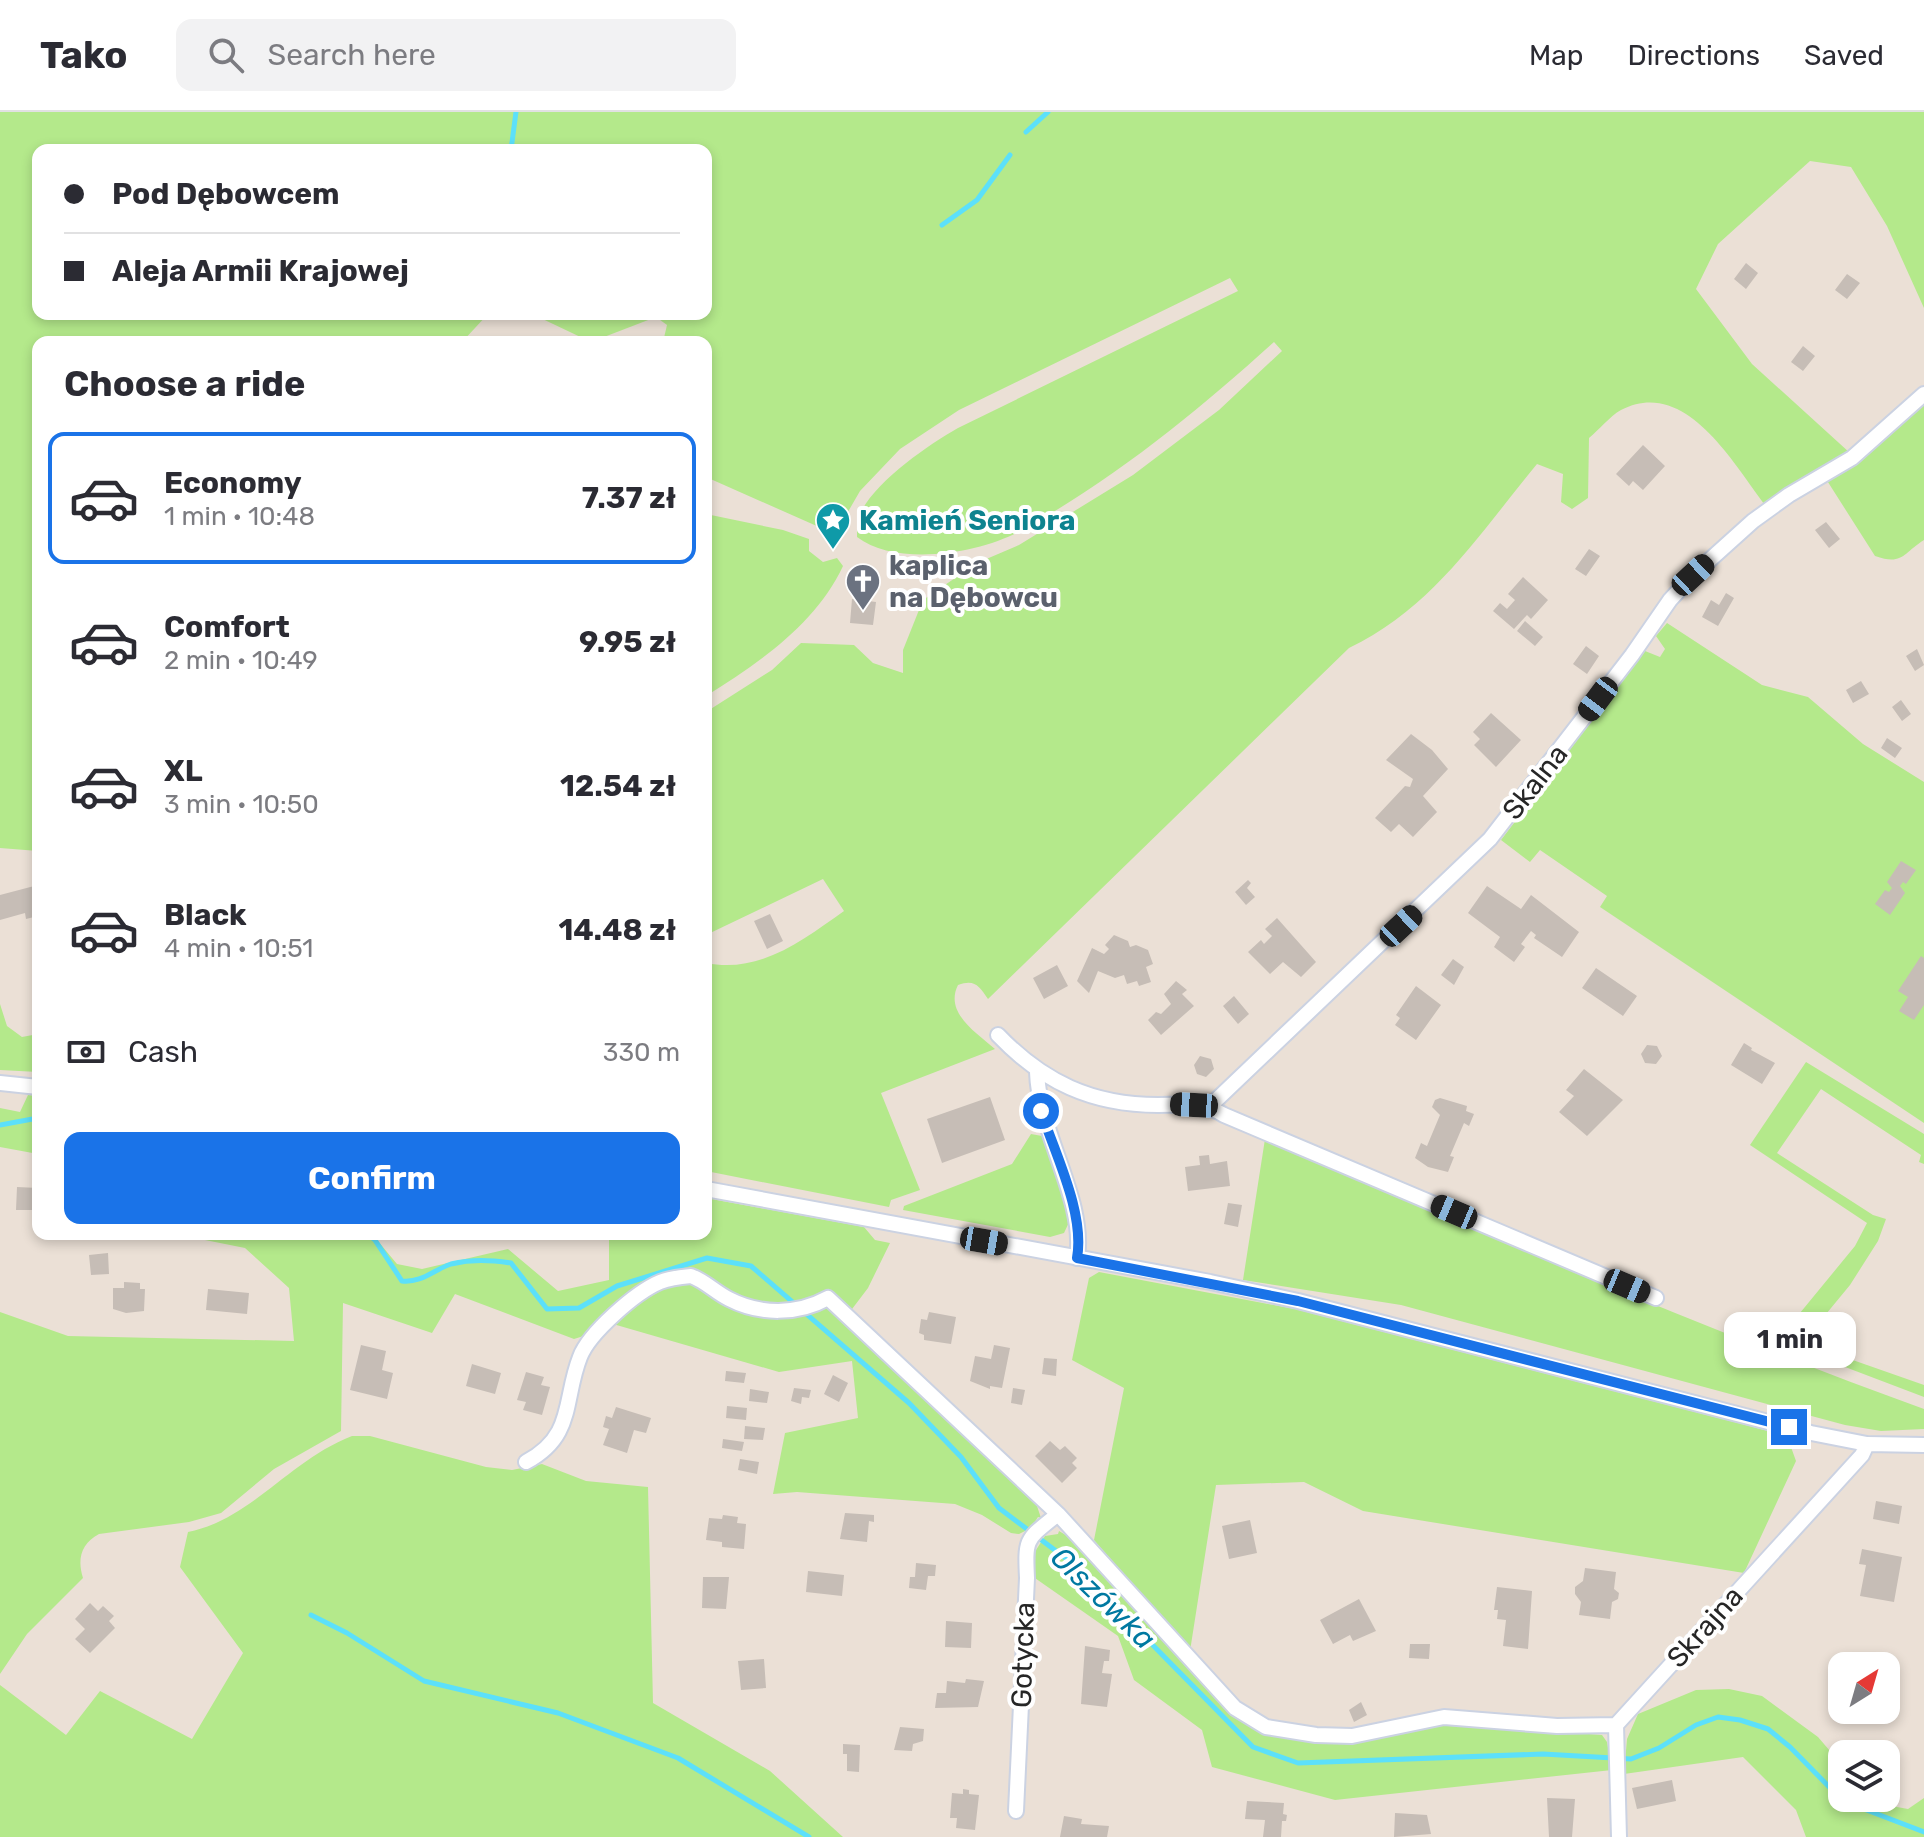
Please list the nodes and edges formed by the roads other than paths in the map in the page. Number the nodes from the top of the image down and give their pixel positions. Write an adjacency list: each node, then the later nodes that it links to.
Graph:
1 (1924, 394): 6 (street, Skalna)
2 (998, 1035): 3 (street)
3 (1037, 1072): 6 (street); 8 (street)
4 (0, 1083): 5 (street)
5 (32, 1086)
6 (1210, 1106): 9 (street)
7 (712, 1190): 8 (street)
8 (1077, 1258): 10 (street)
9 (1656, 1298)
10 (1867, 1444): 11 (street); 14 (street, Skrajna)
11 (1924, 1445)
12 (526, 1462): 13 (street)
13 (1052, 1519): 14 (street); 15 (street, Gotycka)
14 (1616, 1725): 16 (street)
15 (1016, 1811)
16 (1619, 1837)

